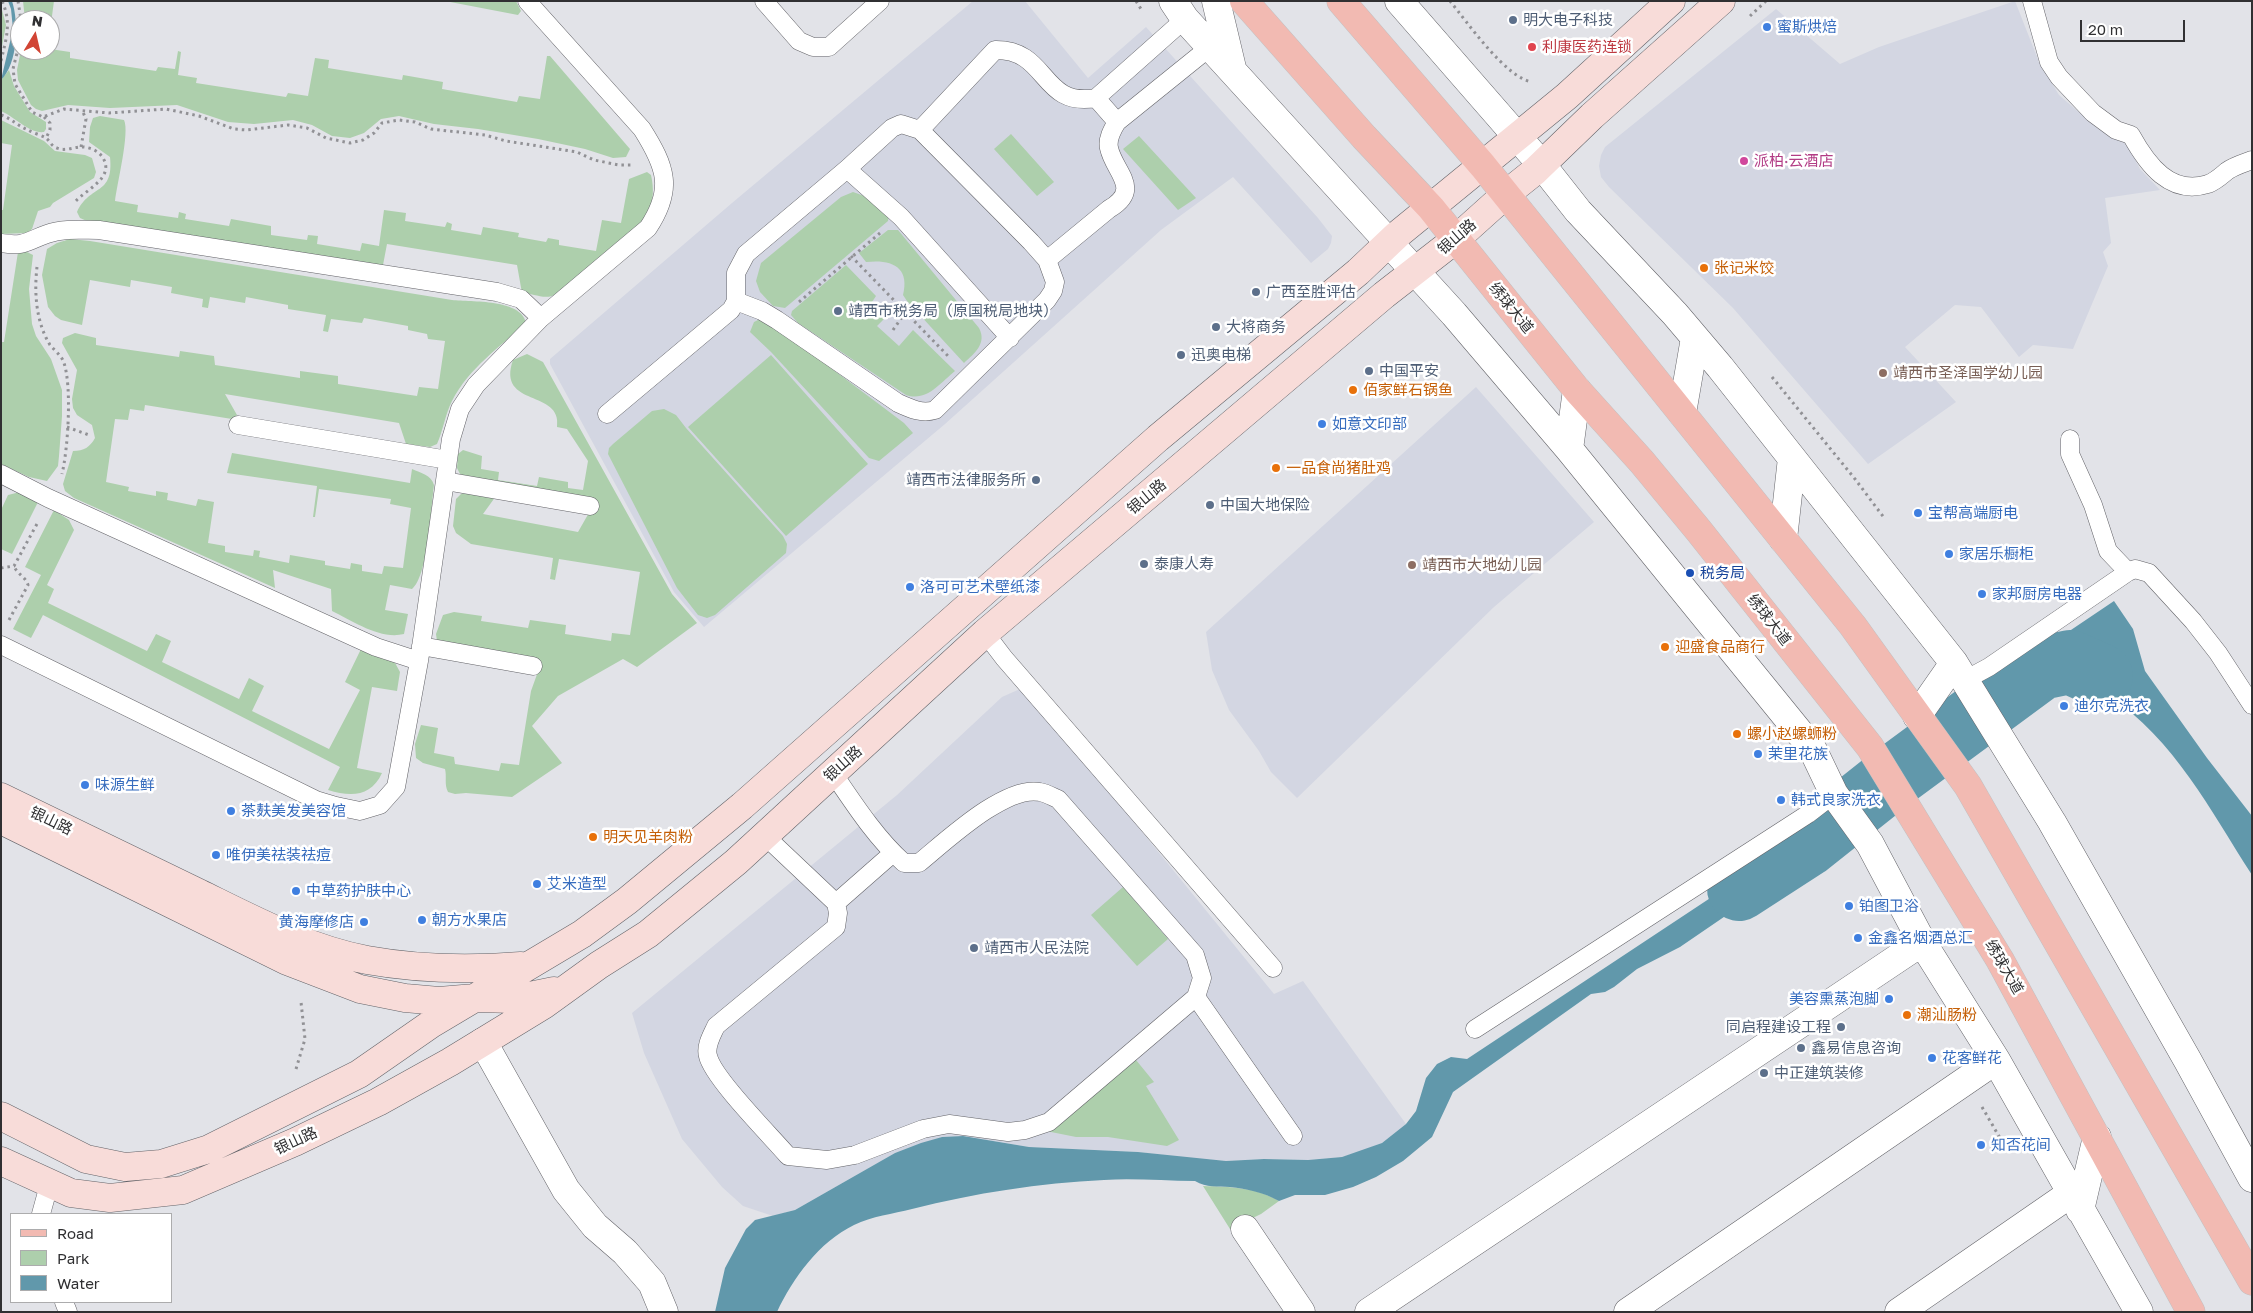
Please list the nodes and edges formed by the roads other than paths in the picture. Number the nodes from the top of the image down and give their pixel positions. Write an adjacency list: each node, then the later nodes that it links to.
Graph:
1 (527, 1): 30 (lane)
2 (764, 1): 3 (lane)
3 (880, 1)
4 (1216, 1): 13 (street)
5 (1244, 1): 23 (main road, 绣球大道)
6 (1341, 1): 20 (main road)
7 (1399, 1): 17 (street)
8 (1671, 1): 17 (main road, 银山路)
9 (1721, 1): 19 (main road, 银山路)
10 (2032, 1): 18 (lane)
11 (1179, 10): 12 (street); 14 (lane)
12 (1210, 47): 13 (street); 15 (lane)
13 (1233, 72): 26 (street)
14 (1096, 98): 15 (lane); 16 (lane)
15 (1116, 122): 27 (lane)
16 (920, 130): 21 (lane); 27 (lane)
17 (1516, 137): 19 (street); 20 (main road, 银山路)
18 (2252, 160)
19 (1541, 164): 22 (main road, 银山路); 32 (street)
20 (1483, 166): 22 (main road); 23 (main road, 银山路)
21 (847, 169): 29 (lane); 31 (lane)
22 (1505, 194): 24 (main road, 银山路); 34 (main road)
23 (1431, 208): 24 (main road, 绣球大道); 26 (main road, 银山路)
24 (1456, 239): 28 (main road, 银山路); 33 (main road, 绣球大道)
25 (1, 243): 30 (lane)
26 (1388, 243): 28 (street); 61 (main road, 银山路)
27 (1047, 260): 31 (lane)
28 (1414, 272): 38 (street); 46 (main road, 银山路)
29 (736, 301): 31 (lane); 35 (lane)
30 (541, 318): 40 (lane)
31 (1010, 338)
32 (1696, 338): 34 (street); 39 (street)
33 (1577, 390): 38 (street); 71 (main road, 绣球大道)
34 (1682, 413): 44 (main road)
35 (607, 414)
36 (238, 425): 40 (lane)
37 (2070, 439): 45 (lane)
38 (1569, 449): 54 (street)
39 (1792, 458): 44 (street); 50 (street)
40 (448, 460): 42 (lane)
41 (1, 474): 48 (lane)
42 (445, 481): 43 (lane); 48 (lane)
43 (590, 506)
44 (1783, 538): 52 (main road)
45 (2128, 572): 50 (lane); 51 (lane)
46 (985, 634): 53 (main road, 银山路); 62 (lane)
47 (1, 645): 48 (lane)
48 (420, 653): 49 (lane)
49 (533, 666)
50 (1963, 677): 52 (street); 73 (street)
51 (2252, 705)
52 (1917, 716): 78 (main road)
53 (833, 773): 57 (main road, 银山路); 58 (lane)
54 (1834, 794): 60 (street); 66 (lane)
55 (1, 797): 61 (main road, 银山路)
56 (1, 820): 65 (main road, 银山路)
57 (764, 835): 59 (lane); 63 (main road, 银山路)
58 (893, 853): 59 (lane); 64 (lane)
59 (836, 903): 64 (lane)
60 (1922, 942): 68 (street); 81 (street)
61 (526, 966): 65 (main road, 银山路)
62 (1273, 968)
63 (569, 987): 65 (main road, 银山路); 67 (main road, 银山路)
64 (1196, 997): 70 (lane)
65 (475, 998): 69 (main road, 银山路)
66 (1475, 1029)
67 (483, 1042): 74 (main road, 银山路); 79 (street)
68 (1996, 1060): 75 (street); 82 (street)
69 (1, 1116)
70 (1293, 1136)
71 (2097, 1137): 75 (street); 85 (main road, 绣球大道)
72 (1, 1161): 74 (main road, 银山路)
73 (2252, 1178)
74 (49, 1185): 76 (lane)
75 (2075, 1202): 83 (street); 84 (street)
76 (41, 1213)
77 (1245, 1229): 80 (street)
78 (2252, 1281)
79 (664, 1312)
80 (1301, 1312)
81 (1369, 1312)
82 (1628, 1312)
83 (1899, 1312)
84 (2139, 1312)
85 (2191, 1312)

